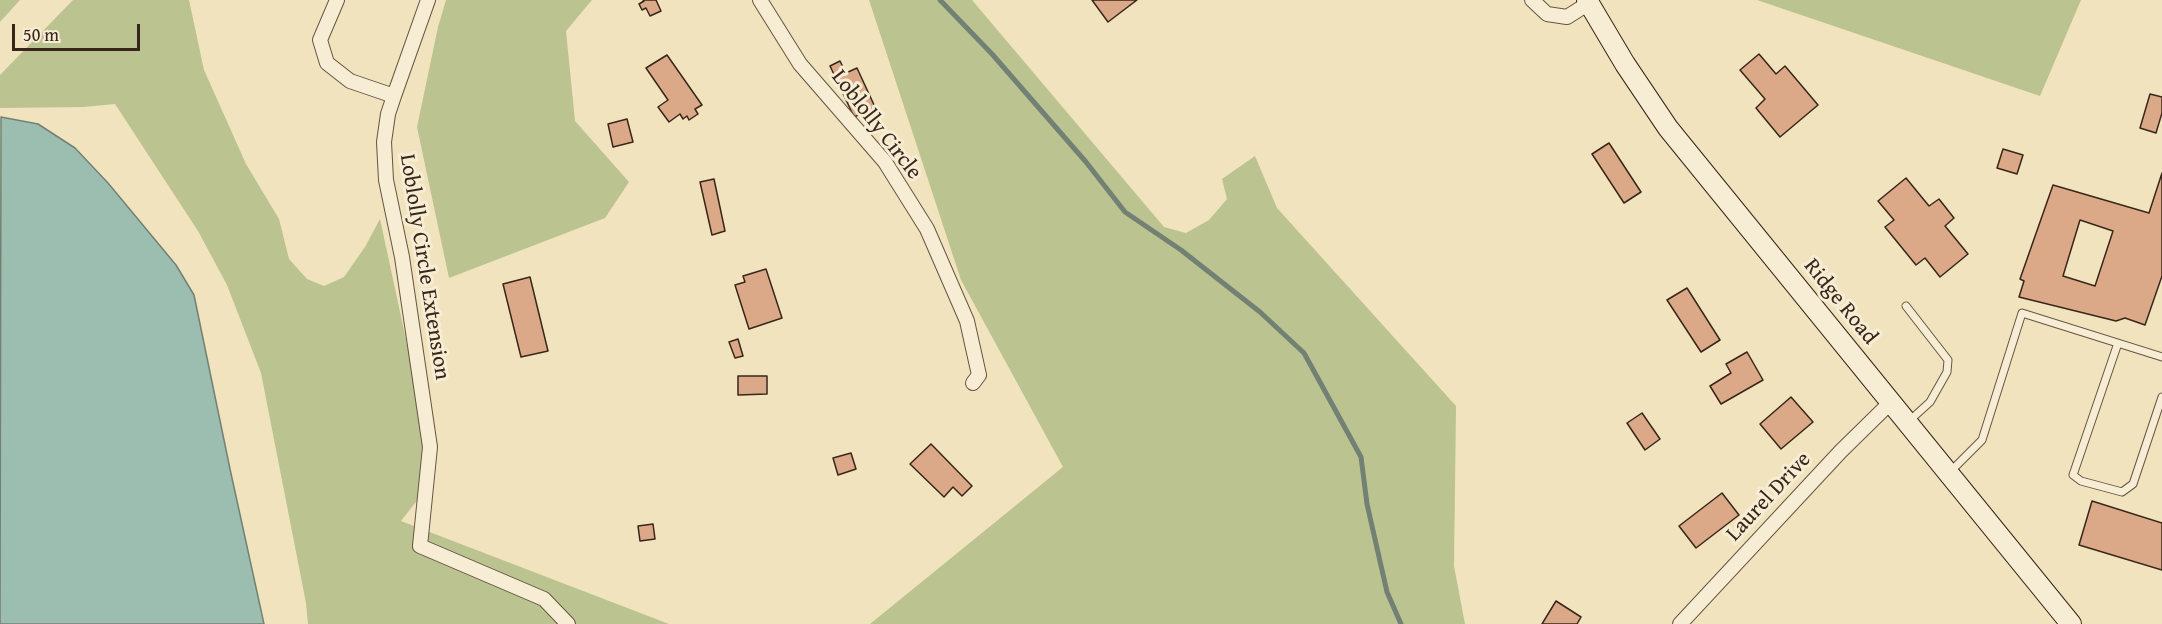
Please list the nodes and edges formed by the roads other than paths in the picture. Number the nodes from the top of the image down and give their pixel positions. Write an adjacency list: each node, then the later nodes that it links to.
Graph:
1 (337, 0): 6 (street)
2 (428, 0): 6 (street, Loblolly Circle Extension)
3 (760, 0): 10 (street, Loblolly Circle)
4 (1532, 0): 5 (street)
5 (1588, 2): 12 (street, Ridge Road)
6 (394, 96): 15 (street, Loblolly Circle Extension)
7 (1906, 306): 13 (lane)
8 (2118, 344): 9 (lane); 11 (lane); 14 (lane)
9 (2162, 357)
10 (973, 383)
11 (2162, 398)
12 (1891, 402): 13 (street, Ridge Road); 16 (street, Laurel Drive)
13 (1908, 422): 14 (street, Ridge Road)
14 (1949, 473): 17 (street, Ridge Road)
15 (568, 624)
16 (1680, 624)
17 (2071, 624)

